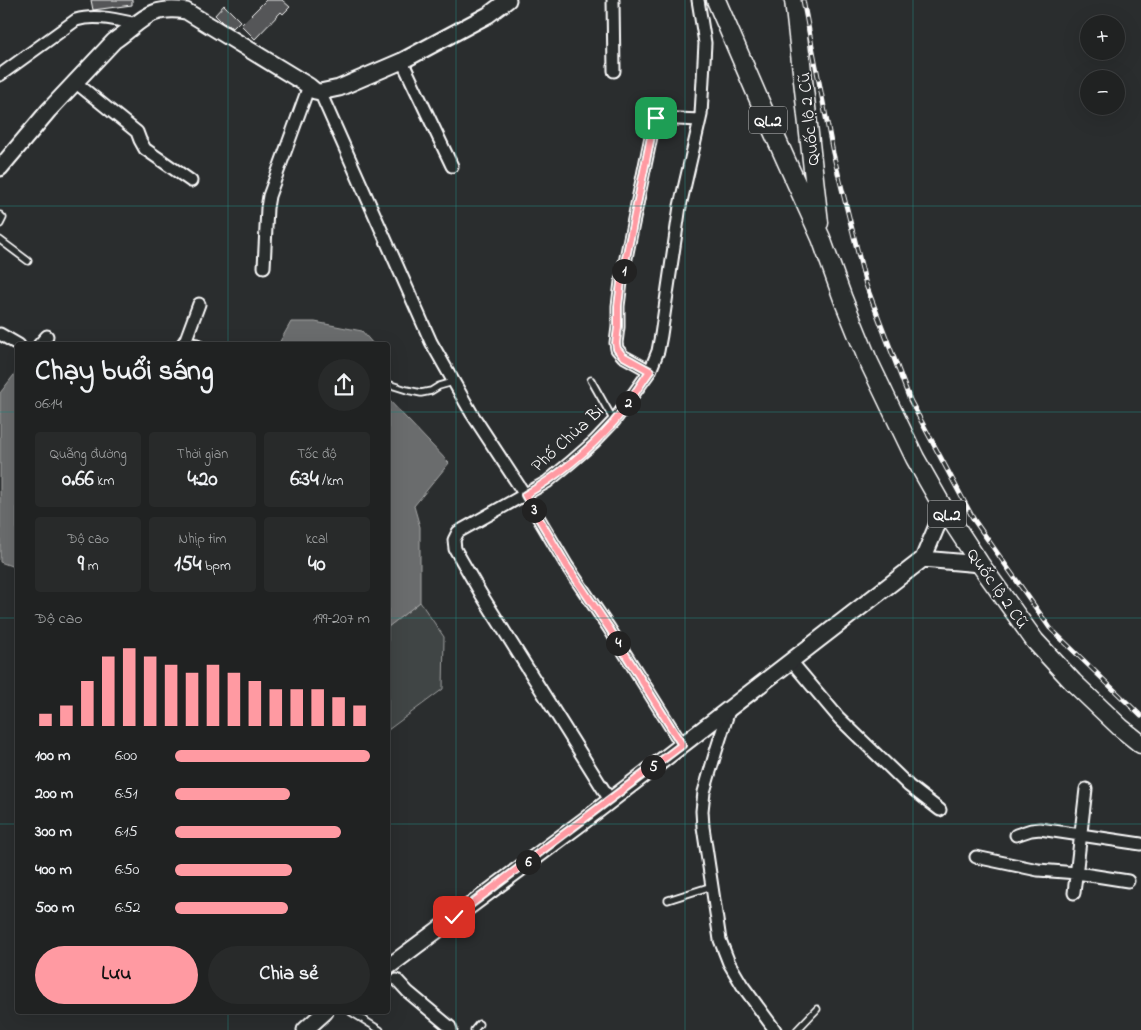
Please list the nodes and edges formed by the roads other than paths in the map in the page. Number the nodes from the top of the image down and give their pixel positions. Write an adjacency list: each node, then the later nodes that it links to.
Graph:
1 (508, 0): 7 (street)
2 (613, 0): 8 (street)
3 (698, 0): 12 (street, Phố Chùa Bi)
4 (716, 0): 18 (main road, Quốc lộ 2 Cũ / QL.2)
5 (794, 0): 18 (main road, Quốc lộ 2 Cũ / QL.2)
6 (137, 24): 9 (street); 10 (street); 11 (street)
7 (402, 62): 11 (street); 13 (street)
8 (614, 71)
9 (0, 75)
10 (75, 82): 14 (street); 15 (street)
11 (315, 89): 21 (street); 28 (street)
12 (700, 120): 26 (street, Phố Chùa Bi); 26 (street)
13 (452, 166)
14 (0, 168)
15 (191, 182)
16 (0, 215): 17 (lane)
17 (0, 224)
18 (821, 238): 32 (main road, Quốc lộ 2 Cũ / QL.2)
19 (0, 240): 20 (lane)
20 (28, 261)
21 (264, 267)
22 (199, 304): 24 (street)
23 (0, 334): 25 (street)
24 (184, 342)
25 (15, 343)
26 (650, 371): 30 (street, Phố Chùa Bi)
27 (591, 380): 30 (lane)
28 (453, 382): 29 (lane); 31 (street)
29 (392, 385)
30 (614, 421): 31 (street, Phố Chùa Bi)
31 (525, 495): 38 (street, Phố Chùa Bi); 40 (street)
32 (944, 509): 33 (street); 34 (main road, Quốc lộ 2 Cũ / QL.2)
33 (923, 559): 34 (street); 35 (street)
34 (980, 564): 37 (main road, Quốc lộ 2 Cũ / QL.2)
35 (791, 661): 36 (street); 41 (street)
36 (730, 707): 38 (street); 48 (street)
37 (1141, 744)
38 (682, 745): 40 (street)
39 (1086, 789): 42 (street)
40 (610, 800): 51 (street)
41 (940, 810)
42 (1081, 835): 43 (street); 44 (street); 46 (street)
43 (1016, 836)
44 (1141, 844)
45 (976, 857): 46 (street)
46 (1077, 873): 47 (street); 49 (street)
47 (1128, 881)
48 (712, 886): 50 (lane); 60 (street)
49 (1074, 893)
50 (668, 900)
51 (390, 970): 58 (street)
52 (817, 1009): 61 (lane)
53 (323, 1014): 56 (street)
54 (354, 1014): 57 (lane)
55 (479, 1024): 59 (lane)
56 (305, 1030)
57 (380, 1030)
58 (452, 1030)
59 (474, 1030)
60 (775, 1030)
61 (796, 1030)

